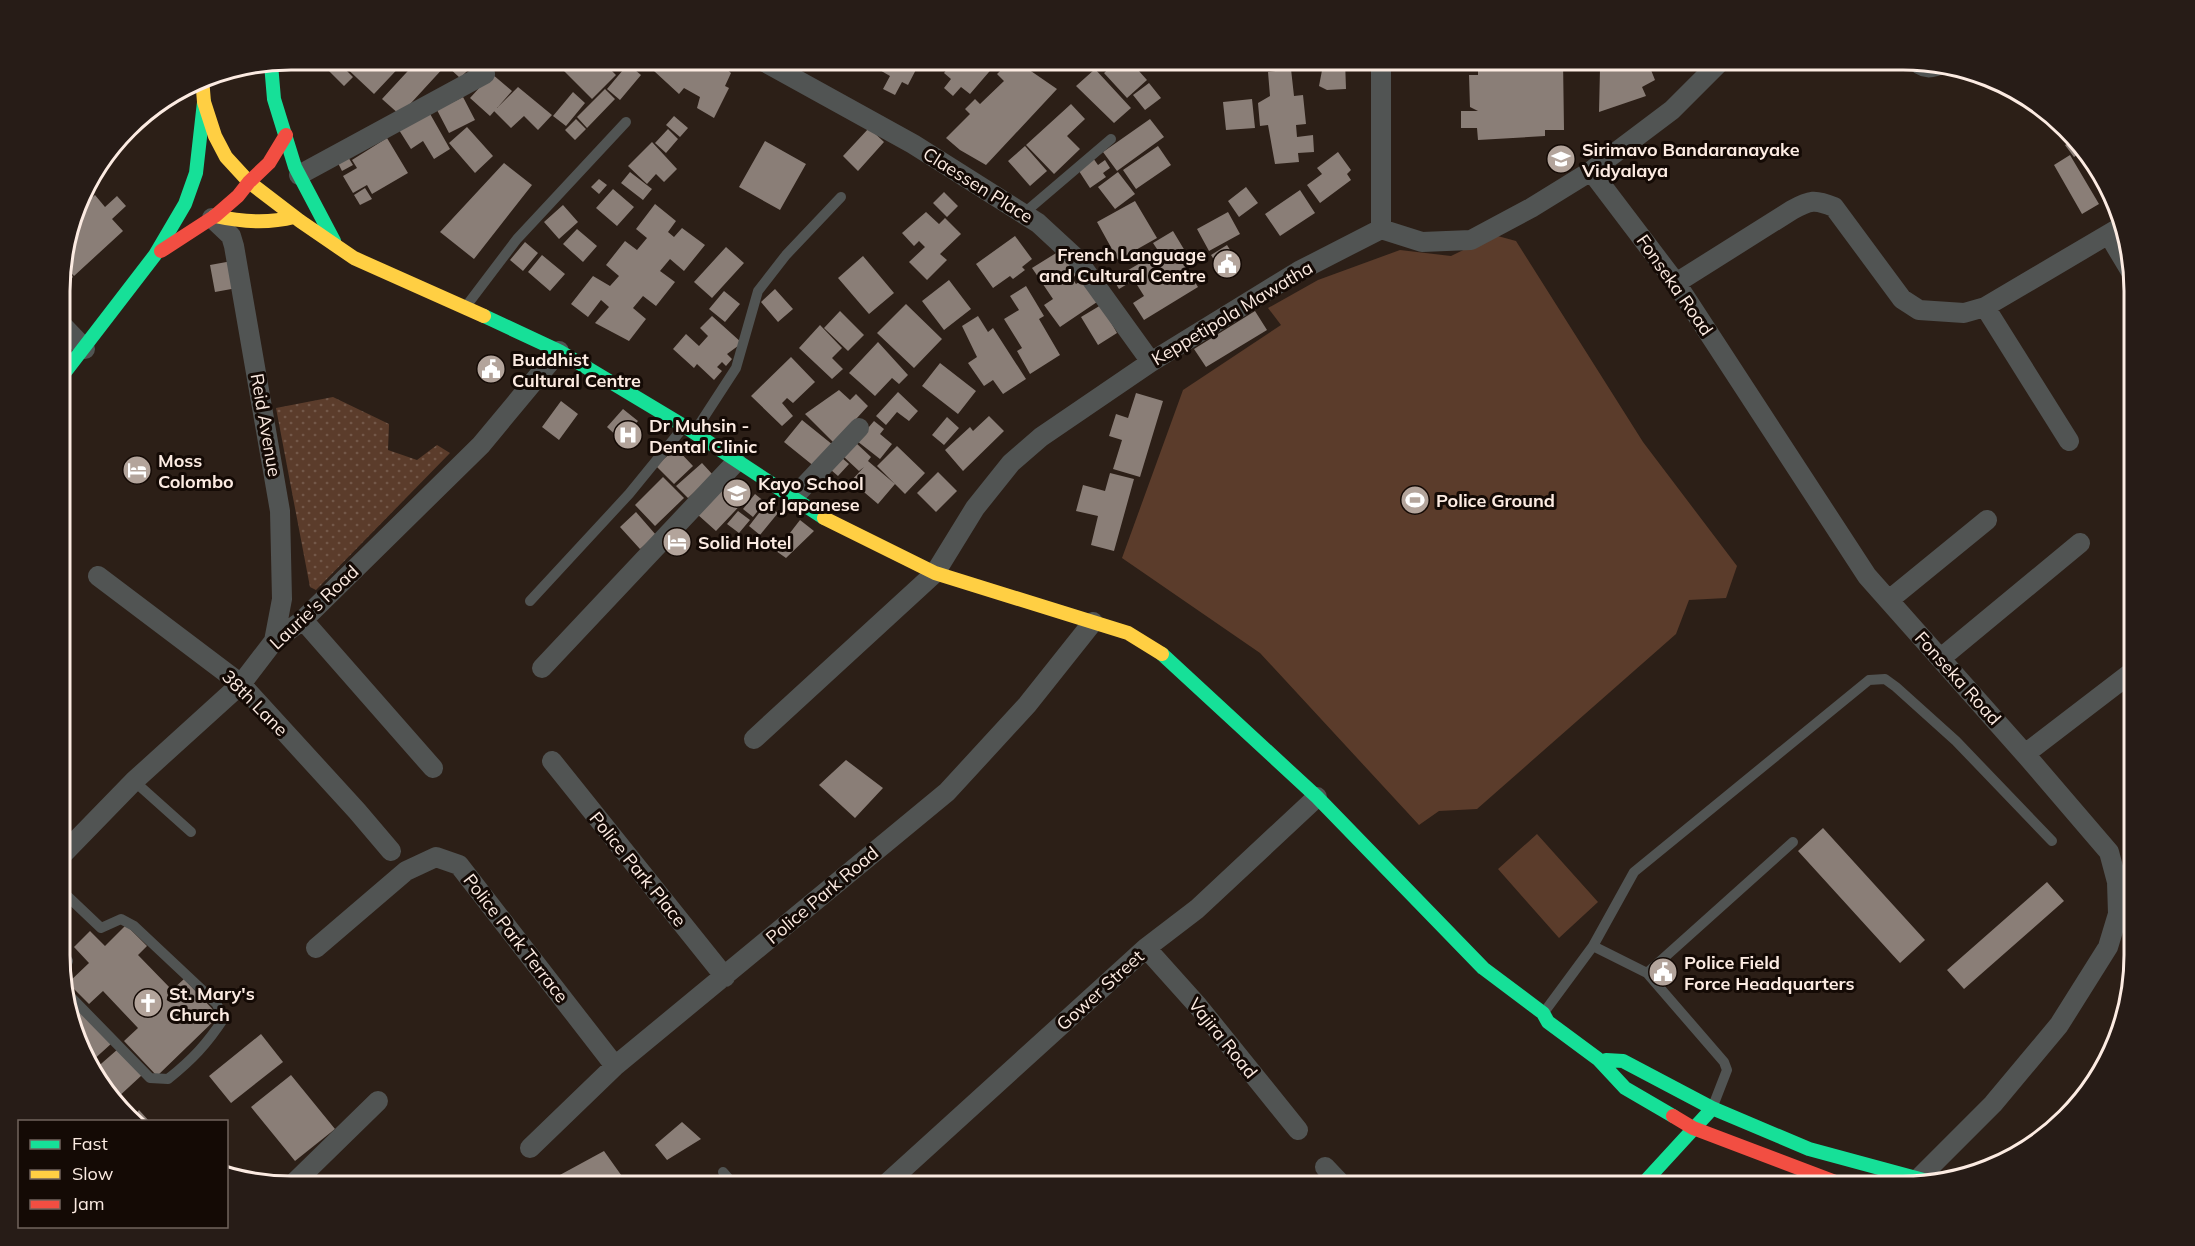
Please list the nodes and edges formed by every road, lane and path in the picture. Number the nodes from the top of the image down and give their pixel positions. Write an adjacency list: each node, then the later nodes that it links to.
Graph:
1 (779, 70): 17 (street, Claessen Place)
2 (1381, 70): 20 (street)
3 (1712, 70): 13 (street)
4 (272, 71): 11 (main road)
5 (1921, 71): 6 (lane)
6 (1936, 73)
7 (484, 74): 14 (street)
8 (203, 89): 9 (main road)
9 (204, 102): 15 (main road); 23 (main road)
10 (626, 122): 26 (lane)
11 (286, 135): 14 (main road); 15 (main road)
12 (1111, 139): 17 (lane)
13 (1591, 171): 20 (street); 24 (street, Fonseka Road)
14 (299, 175): 22 (main road)
15 (249, 182): 18 (main road); 19 (main road)
16 (841, 196): 33 (lane)
17 (1023, 214): 30 (street, Claessen Place)
18 (214, 217): 19 (main road); 23 (main road); 45 (street, Reid Avenue)
19 (294, 217): 22 (main road)
20 (1381, 230): 30 (street, Keppetipola Mawatha)
21 (2116, 230): 25 (street)
22 (337, 246): 26 (main road)
23 (155, 255): 28 (main road)
24 (1676, 283): 25 (street); 41 (street, Fonseka Road)
25 (1985, 307): 34 (street)
26 (465, 308): 29 (main road)
27 (70, 333): 28 (street)
28 (85, 349): 31 (main road)
29 (559, 351): 33 (main road); 43 (street, Laurie's Road)
30 (1151, 362): 39 (street, Keppetipola Mawatha)
31 (70, 367)
32 (859, 428): 36 (street)
33 (689, 430): 35 (main road); 42 (lane)
34 (2069, 441)
35 (736, 462): 36 (main road); 47 (street)
36 (792, 499): 39 (main road)
37 (1987, 520): 41 (street)
38 (2080, 543): 46 (street)
39 (935, 573): 44 (main road); 50 (street, Keppetipola Mawatha)
40 (98, 576): 49 (street, 38th Lane)
41 (1889, 600): 46 (street, Fonseka Road)
42 (530, 601)
43 (303, 620): 45 (street, Laurie's Road); 53 (street)
44 (1093, 622): 55 (main road); 66 (street, Police Park Road)
45 (274, 641): 49 (street, Laurie's Road)
46 (1941, 658): 51 (street, Fonseka Road)
47 (542, 668)
48 (2124, 678): 51 (street)
49 (241, 684): 54 (street, Laurie's Road); 60 (street, 38th Lane)
50 (754, 739)
51 (2025, 754): 78 (street, Fonseka Road)
52 (552, 761): 66 (street, Police Park Place)
53 (433, 768)
54 (134, 781): 56 (lane); 59 (street, Laurie's Road)
55 (1317, 796): 64 (street, Gower Street); 68 (main road)
56 (191, 832)
57 (2052, 841): 62 (lane)
58 (1793, 842): 65 (lane)
59 (70, 847)
60 (391, 851)
61 (70, 898): 67 (lane)
62 (1593, 946): 65 (lane); 68 (lane)
63 (316, 948): 70 (street, Police Park Terrace)
64 (1146, 948): 74 (street, Vajira Road); 81 (street, Gower Street)
65 (1647, 973): 72 (lane)
66 (725, 977): 70 (street, Police Park Road)
67 (76, 1002)
68 (1543, 1013): 69 (main road)
69 (1598, 1059): 72 (main road); 73 (main road)
70 (615, 1066): 75 (street, Police Park Road)
71 (378, 1101): 79 (street)
72 (1712, 1108): 73 (main road); 85 (main road)
73 (1693, 1128): 83 (main road); 84 (main road)
74 (1298, 1130)
75 (530, 1148)
76 (1325, 1167): 82 (street)
77 (723, 1172): 80 (lane)
78 (1930, 1174)
79 (301, 1176)
80 (726, 1176)
81 (897, 1176)
82 (1333, 1176)
83 (1650, 1176)
84 (1820, 1176)
85 (1909, 1176)

